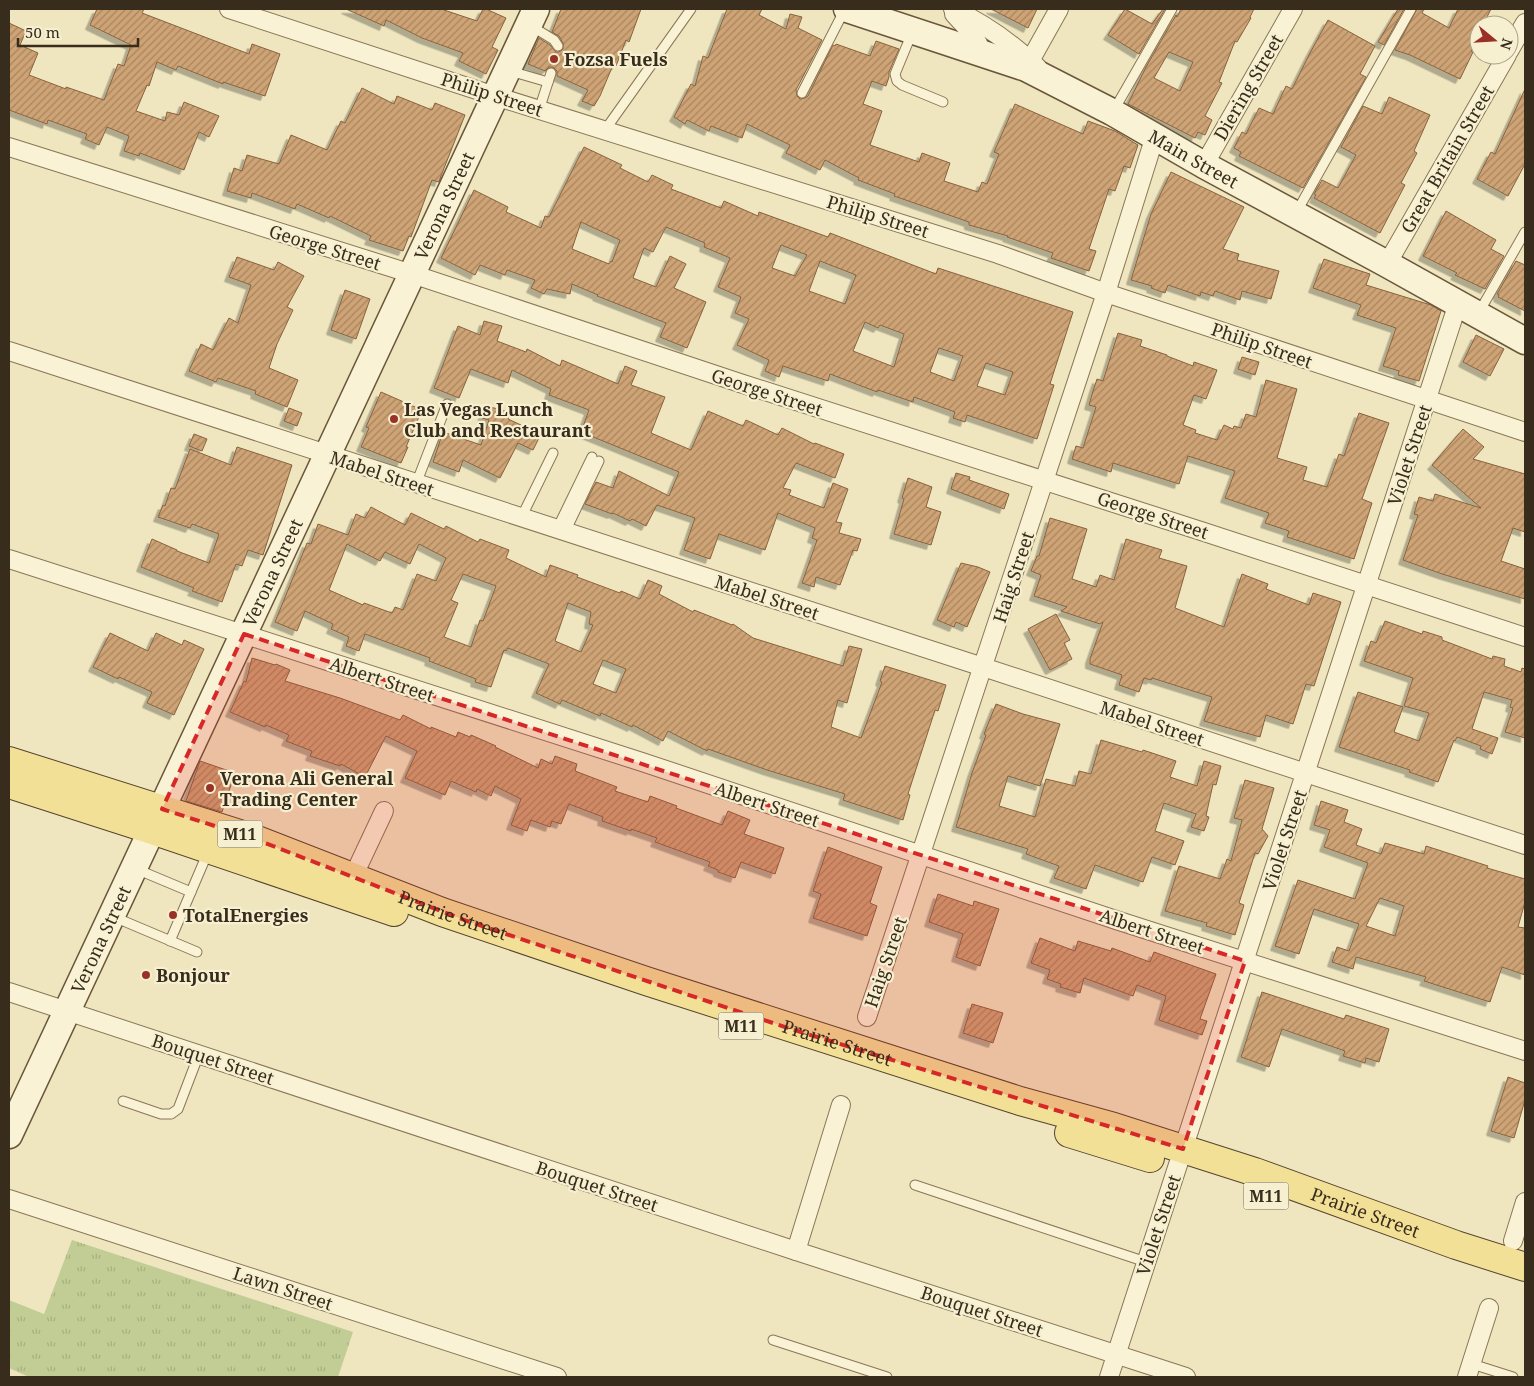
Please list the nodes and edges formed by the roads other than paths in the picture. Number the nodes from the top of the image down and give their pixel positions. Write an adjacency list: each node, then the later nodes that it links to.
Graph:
1 (229, 9): 18 (street, Philip Street)
2 (691, 9): 22 (lane)
3 (846, 9): 11 (main road, Main Street); 17 (lane)
4 (949, 9): 13 (street)
5 (953, 9): 14 (street)
6 (1059, 9): 14 (street)
7 (1172, 9): 21 (lane)
8 (1293, 9): 25 (street, Diering Street)
9 (1411, 9): 26 (lane)
10 (532, 17): 12 (lane); 16 (main road, Verona Street)
11 (914, 31): 13 (main road, Main Street); 19 (lane)
12 (558, 46)
13 (982, 53): 14 (main road, Main Street)
14 (1028, 64): 21 (main road, Main Street)
15 (1501, 65): 28 (street, Great Britain Street)
16 (507, 70): 18 (main road, Verona Street); 20 (lane)
17 (802, 93)
18 (495, 96): 20 (street, Philip Street); 29 (main road, Verona Street)
19 (943, 102)
20 (539, 110): 22 (street, Philip Street)
21 (1112, 112): 23 (main road, Main Street)
22 (605, 130): 30 (street, Philip Street)
23 (1155, 136): 25 (main road, Main Street); 30 (street, Haig Street)
24 (9, 147): 29 (street, George Street)
25 (1204, 165): 26 (main road, Main Street)
26 (1296, 214): 28 (main road, Main Street)
27 (1525, 232): 31 (lane)
28 (1387, 264): 31 (main road, Main Street)
29 (412, 274): 38 (main road, Verona Street); 40 (street, George Street)
30 (1106, 293): 34 (street, Philip Street); 40 (street, Haig Street)
31 (1468, 309): 32 (main road, Main Street); 34 (street, Violet Street)
32 (1525, 341)
33 (9, 351): 38 (street, Mabel Street)
34 (1427, 401): 36 (street, Philip Street); 45 (street, Violet Street)
35 (447, 404): 41 (lane)
36 (1525, 432)
37 (553, 453): 42 (lane)
38 (328, 455): 41 (street, Mabel Street); 46 (main road, Verona Street)
39 (596, 459): 43 (lane)
40 (1044, 481): 45 (street, George Street); 48 (street, Haig Street)
41 (416, 484): 42 (street, Mabel Street)
42 (522, 518): 43 (street, Mabel Street)
43 (561, 531): 48 (street, Mabel Street)
44 (9, 559): 46 (street, Albert Street)
45 (1366, 585): 47 (street, George Street); 50 (street, Violet Street)
46 (244, 634): 53 (main road, Verona Street); 56 (street, Albert Street)
47 (1525, 637)
48 (983, 667): 50 (street, Mabel Street); 56 (street, Haig Street)
49 (9, 762): 53 (main road, Prairie Street / M11)
50 (1306, 773): 54 (street, Mabel Street); 63 (street, Violet Street)
51 (9, 784): 53 (main road, Prairie Street / M11)
52 (384, 812): 58 (street)
53 (157, 820): 55 (main road, Prairie Street / M11); 57 (main road, Verona Street); 58 (main road, Prairie Street / M11)
54 (1525, 845)
55 (209, 849): 59 (lane); 72 (main road, Prairie Street / M11)
56 (921, 855): 63 (street, Albert Street); 66 (street, Haig Street)
57 (134, 869): 59 (lane); 60 (main road, Verona Street)
58 (353, 876): 72 (main road, Prairie Street / M11)
59 (191, 892): 61 (lane)
60 (111, 916): 61 (lane); 65 (main road, Verona Street)
61 (170, 941): 62 (lane)
62 (197, 952)
63 (1245, 961): 67 (street, Albert Street); 72 (street, Violet Street)
64 (9, 992): 65 (street, Bouquet Street)
65 (68, 1011): 68 (street, Bouquet Street); 71 (main road, Verona Street)
66 (867, 1017)
67 (1525, 1051)
68 (199, 1054): 69 (lane); 77 (street, Bouquet Street)
69 (123, 1101)
70 (841, 1105): 77 (street)
71 (9, 1135)
72 (1180, 1158): 78 (street, Violet Street); 79 (main road, Prairie Street / M11); 80 (main road, Prairie Street / M11)
73 (915, 1185): 78 (lane)
74 (9, 1199): 85 (street, Lawn Street)
75 (1525, 1202): 76 (street)
76 (1513, 1241)
77 (796, 1251): 83 (street, Bouquet Street)
78 (1146, 1262): 83 (street, Violet Street)
79 (1525, 1267)
80 (1525, 1283)
81 (1489, 1308): 84 (street)
82 (773, 1340): 86 (lane)
83 (1116, 1355): 87 (street, Violet Street); 88 (street, Bouquet Street)
84 (1470, 1371): 89 (lane)
85 (557, 1377)
86 (887, 1377)
87 (1109, 1377)
88 (1186, 1377)
89 (1513, 1377)

